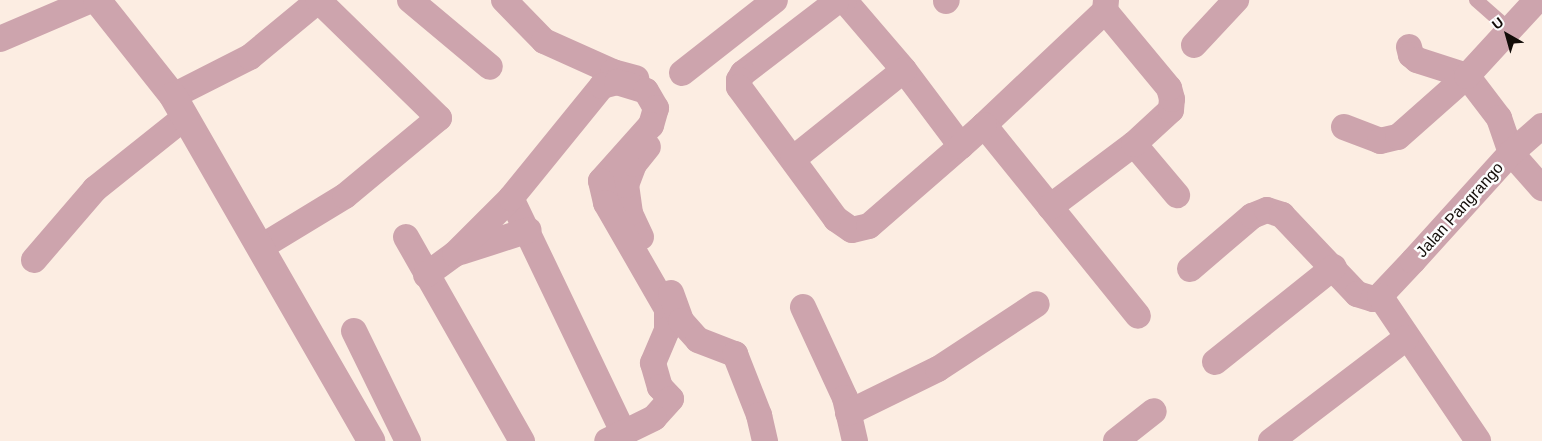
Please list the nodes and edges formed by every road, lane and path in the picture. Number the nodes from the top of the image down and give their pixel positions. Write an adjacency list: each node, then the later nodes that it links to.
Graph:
1 (91, 0): 12 (street)
2 (97, 0): 19 (street)
3 (319, 0): 19 (street); 33 (street)
4 (410, 0): 15 (street)
5 (504, 0): 53 (street)
6 (774, 0): 17 (street)
7 (1236, 0): 13 (street)
8 (1476, 0): 11 (lane)
9 (1537, 0): 11 (street)
10 (1106, 6): 20 (street); 23 (street)
11 (1510, 30): 18 (street)
12 (0, 39)
13 (1194, 45)
14 (1409, 47): 18 (street)
15 (490, 67)
16 (904, 70): 24 (street); 26 (street); 26 (street)
17 (682, 73)
18 (1467, 76): 22 (street); 25 (street)
19 (179, 107): 33 (street); 35 (street)
20 (984, 125): 24 (street); 30 (street)
21 (1542, 126): 25 (street, Jalan Pangrango)
22 (1344, 127)
23 (1134, 144): 28 (street); 30 (street)
24 (961, 146): 26 (street)
25 (1511, 153): 27 (street); 39 (street, Jalan Pangrango)
26 (793, 159)
27 (1542, 188)
28 (1177, 195)
29 (512, 198): 31 (street); 34 (street); 48 (street)
30 (1050, 207): 42 (street)
31 (529, 230): 34 (street); 48 (street)
32 (406, 237): 38 (street)
33 (261, 247): 50 (street)
34 (455, 254): 38 (street)
35 (34, 260)
36 (1334, 267): 37 (street); 39 (street); 45 (street)
37 (1190, 268)
38 (426, 275): 52 (street)
39 (1380, 296): 44 (street)
40 (1037, 304): 47 (street)
41 (803, 307): 47 (street)
42 (1138, 316)
43 (354, 331): 51 (street)
44 (1406, 338): 49 (street); 56 (street)
45 (1215, 362)
46 (1154, 411): 55 (street)
47 (848, 413): 54 (street)
48 (616, 437)
49 (1467, 437)
50 (371, 441)
51 (408, 441)
52 (522, 441)
53 (765, 441)
54 (855, 441)
55 (1116, 441)
56 (1271, 441)

